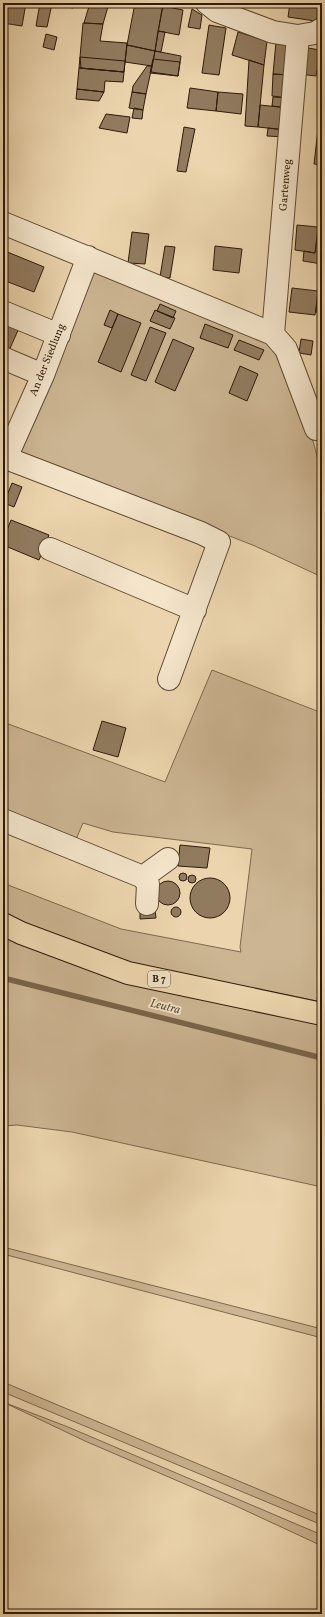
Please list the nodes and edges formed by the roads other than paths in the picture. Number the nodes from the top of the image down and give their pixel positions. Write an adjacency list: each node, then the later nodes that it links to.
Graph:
1 (207, 3): 3 (street)
2 (322, 29): 3 (street)
3 (298, 36): 7 (street, Gartenweg)
4 (3, 223): 5 (street)
5 (88, 257): 7 (street); 8 (street, An der Siedlung)
6 (3, 312): 8 (street)
7 (273, 334): 11 (street)
8 (59, 335): 10 (street, An der Siedlung)
9 (3, 358): 10 (street)
10 (43, 375): 12 (street, An der Siedlung)
11 (322, 428)
12 (5, 457): 14 (street)
13 (50, 549): 14 (street)
14 (194, 610): 15 (street)
15 (169, 679)
16 (3, 820): 18 (street)
17 (168, 859): 18 (street)
18 (143, 877): 19 (street)
19 (147, 904)
20 (3, 924): 21 (main road, B 7)
21 (322, 1014)

